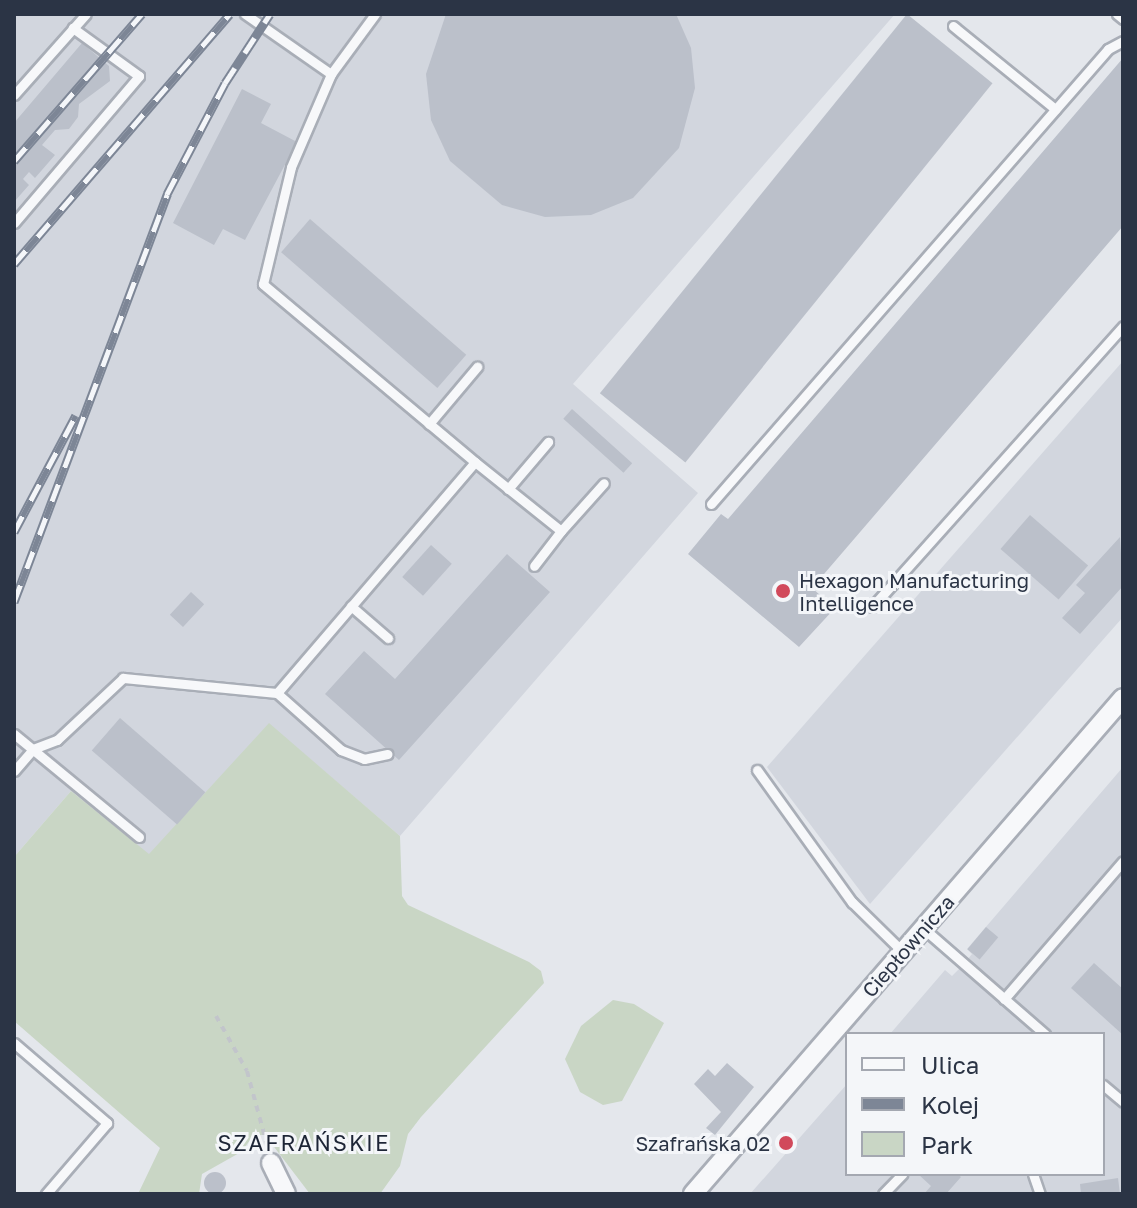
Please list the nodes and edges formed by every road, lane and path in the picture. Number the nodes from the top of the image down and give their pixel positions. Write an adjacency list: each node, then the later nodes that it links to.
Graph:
1 (86, 14): 7 (lane)
2 (245, 14): 9 (lane)
3 (375, 14): 9 (lane)
4 (1117, 14): 5 (lane)
5 (1123, 19)
6 (953, 26): 11 (lane)
7 (73, 28): 10 (lane); 12 (lane)
8 (1123, 41): 11 (lane)
9 (331, 74): 15 (lane)
10 (14, 95)
11 (1055, 109): 20 (lane)
12 (14, 223)
13 (1123, 326): 24 (lane)
14 (477, 367): 15 (lane)
15 (429, 424): 17 (lane)
16 (548, 442): 19 (lane)
17 (475, 462): 19 (lane); 23 (lane)
18 (604, 483): 21 (lane)
19 (508, 489): 21 (lane)
20 (711, 504)
21 (561, 531): 22 (lane)
22 (534, 566)
23 (351, 606): 25 (lane); 26 (lane)
24 (872, 607)
25 (388, 638)
26 (277, 693): 29 (lane); 30 (lane)
27 (1123, 698): 35 (street, Ciepłownicza)
28 (14, 734): 29 (lane)
29 (33, 749): 32 (lane); 33 (lane)
30 (387, 754)
31 (757, 770): 36 (lane)
32 (14, 771)
33 (139, 837)
34 (1123, 861): 37 (lane)
35 (923, 928): 36 (street, Ciepłownicza); 37 (lane)
36 (903, 952): 47 (street, Ciepłownicza)
37 (1004, 999): 39 (lane)
38 (216, 1016): 43 (path)
39 (1043, 1032)
40 (14, 1043): 45 (lane)
41 (1105, 1087): 42 (lane)
42 (1123, 1102)
43 (271, 1163): 46 (street)
44 (900, 1176): 48 (lane)
45 (46, 1194)
46 (286, 1194)
47 (693, 1194)
48 (883, 1194)

